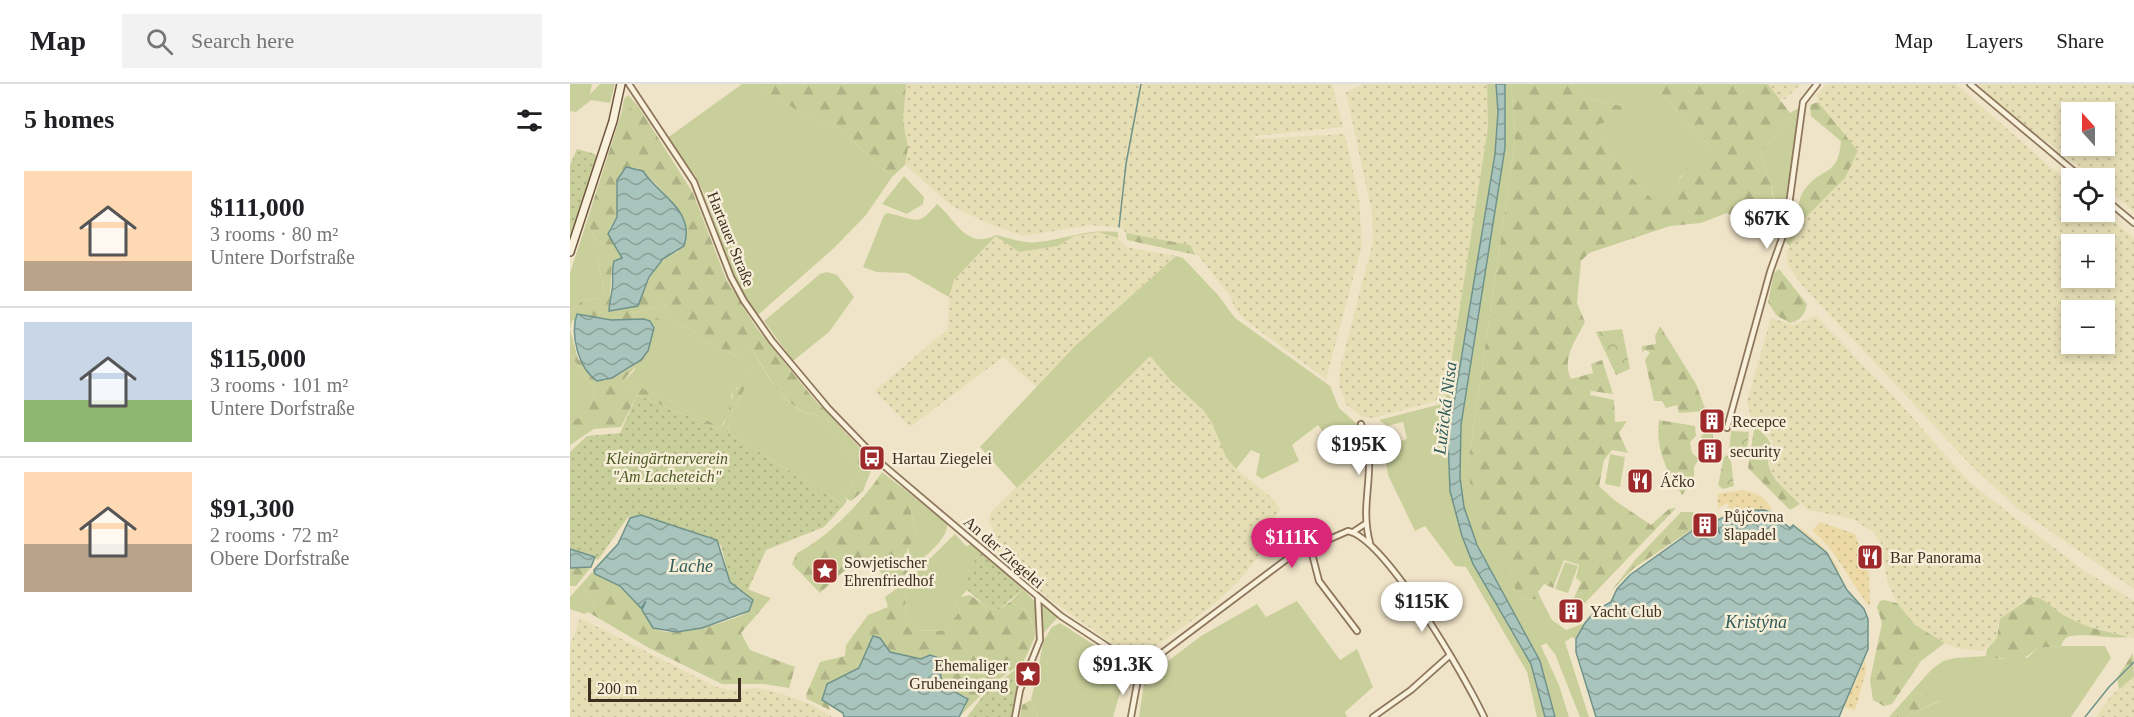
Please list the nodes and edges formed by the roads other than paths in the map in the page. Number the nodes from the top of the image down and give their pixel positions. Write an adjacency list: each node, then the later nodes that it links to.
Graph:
1 (621, 84): 8 (main road)
2 (629, 84): 11 (street, Hartauer Straße)
3 (1817, 84): 10 (street)
4 (1970, 84): 5 (street)
5 (2070, 168)
6 (2115, 207): 7 (street)
7 (2134, 223)
8 (570, 252)
9 (1361, 424): 12 (street)
10 (1727, 428)
11 (868, 450): 16 (street, An der Ziegelei)
12 (1365, 524): 13 (street); 14 (street)
13 (1353, 532): 14 (street); 15 (street)
14 (1370, 543): 18 (street)
15 (1310, 546): 17 (street); 20 (street)
16 (1038, 597): 19 (street, An der Ziegelei); 22 (street)
17 (1357, 631)
18 (1449, 656): 24 (street); 25 (street)
19 (1131, 662): 20 (street); 21 (street)
20 (1150, 662): 21 (street)
21 (1138, 679): 23 (street)
22 (1015, 717)
23 (1131, 717)
24 (1373, 717)
25 (1484, 717)

